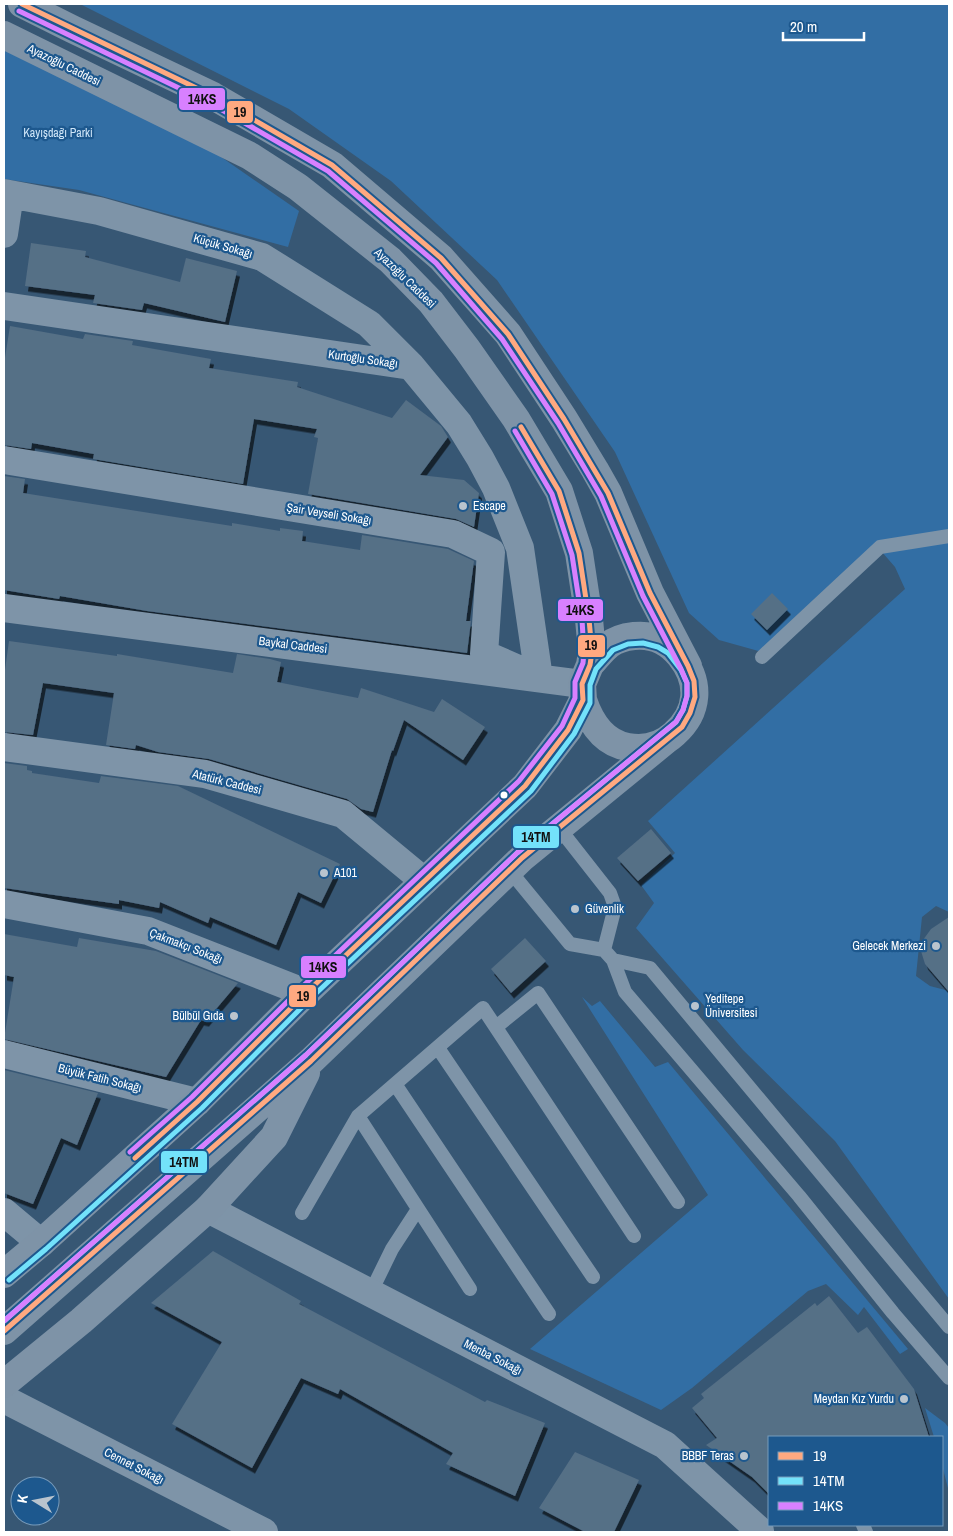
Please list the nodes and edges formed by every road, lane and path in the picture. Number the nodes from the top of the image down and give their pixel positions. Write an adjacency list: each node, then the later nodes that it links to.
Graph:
1 (22, 4): 11 (main road)
2 (4, 35): 13 (main road, Ayazoğlu Caddesi)
3 (7, 193): 4 (street); 6 (street, Küçük Sokağı)
4 (4, 234)
5 (4, 306): 6 (street, Kurtoğlu Sokağı)
6 (411, 366): 12 (street, Kurtoğlu Sokağı)
7 (4, 460): 12 (street, Şair Veyseli Sokağı)
8 (949, 536): 10 (lane)
9 (4, 608): 12 (street, Baykal Caddesi)
10 (762, 656)
11 (688, 666): 13 (main road); 14 (main road)
12 (539, 678): 13 (street, Baykal Caddesi)
13 (585, 683): 14 (main road); 18 (main road)
14 (670, 737): 16 (main road)
15 (4, 747): 18 (street, Atatürk Caddesi)
16 (559, 828): 17 (main road); 20 (lane)
17 (510, 871): 20 (lane); 25 (main road)
18 (424, 881): 21 (main road)
19 (4, 904): 21 (street, Çakmakçı Sokağı)
20 (609, 955): 41 (lane); 43 (lane)
21 (306, 992): 27 (main road)
22 (496, 1028): 23 (lane); 29 (lane); 34 (lane)
23 (438, 1048): 26 (lane); 37 (lane)
24 (4, 1054): 27 (street, Büyük Fatih Sokağı)
25 (312, 1061): 30 (main road); 42 (main road)
26 (395, 1084): 28 (lane); 40 (lane)
27 (197, 1102): 35 (main road)
28 (358, 1116): 31 (lane); 33 (lane)
29 (678, 1202)
30 (208, 1209): 39 (street, Menba Sokağı); 44 (main road)
31 (418, 1209): 38 (lane); 39 (lane)
32 (4, 1212): 35 (street)
33 (302, 1213)
34 (634, 1236)
35 (41, 1243): 36 (main road)
36 (4, 1274)
37 (593, 1277)
38 (470, 1289)
39 (370, 1294): 46 (street, Menba Sokağı)
40 (550, 1314)
41 (949, 1327)
42 (4, 1331)
43 (949, 1378)
44 (4, 1384)
45 (4, 1399): 47 (street, Cennet Sokağı)
46 (759, 1531)
47 (264, 1532)

